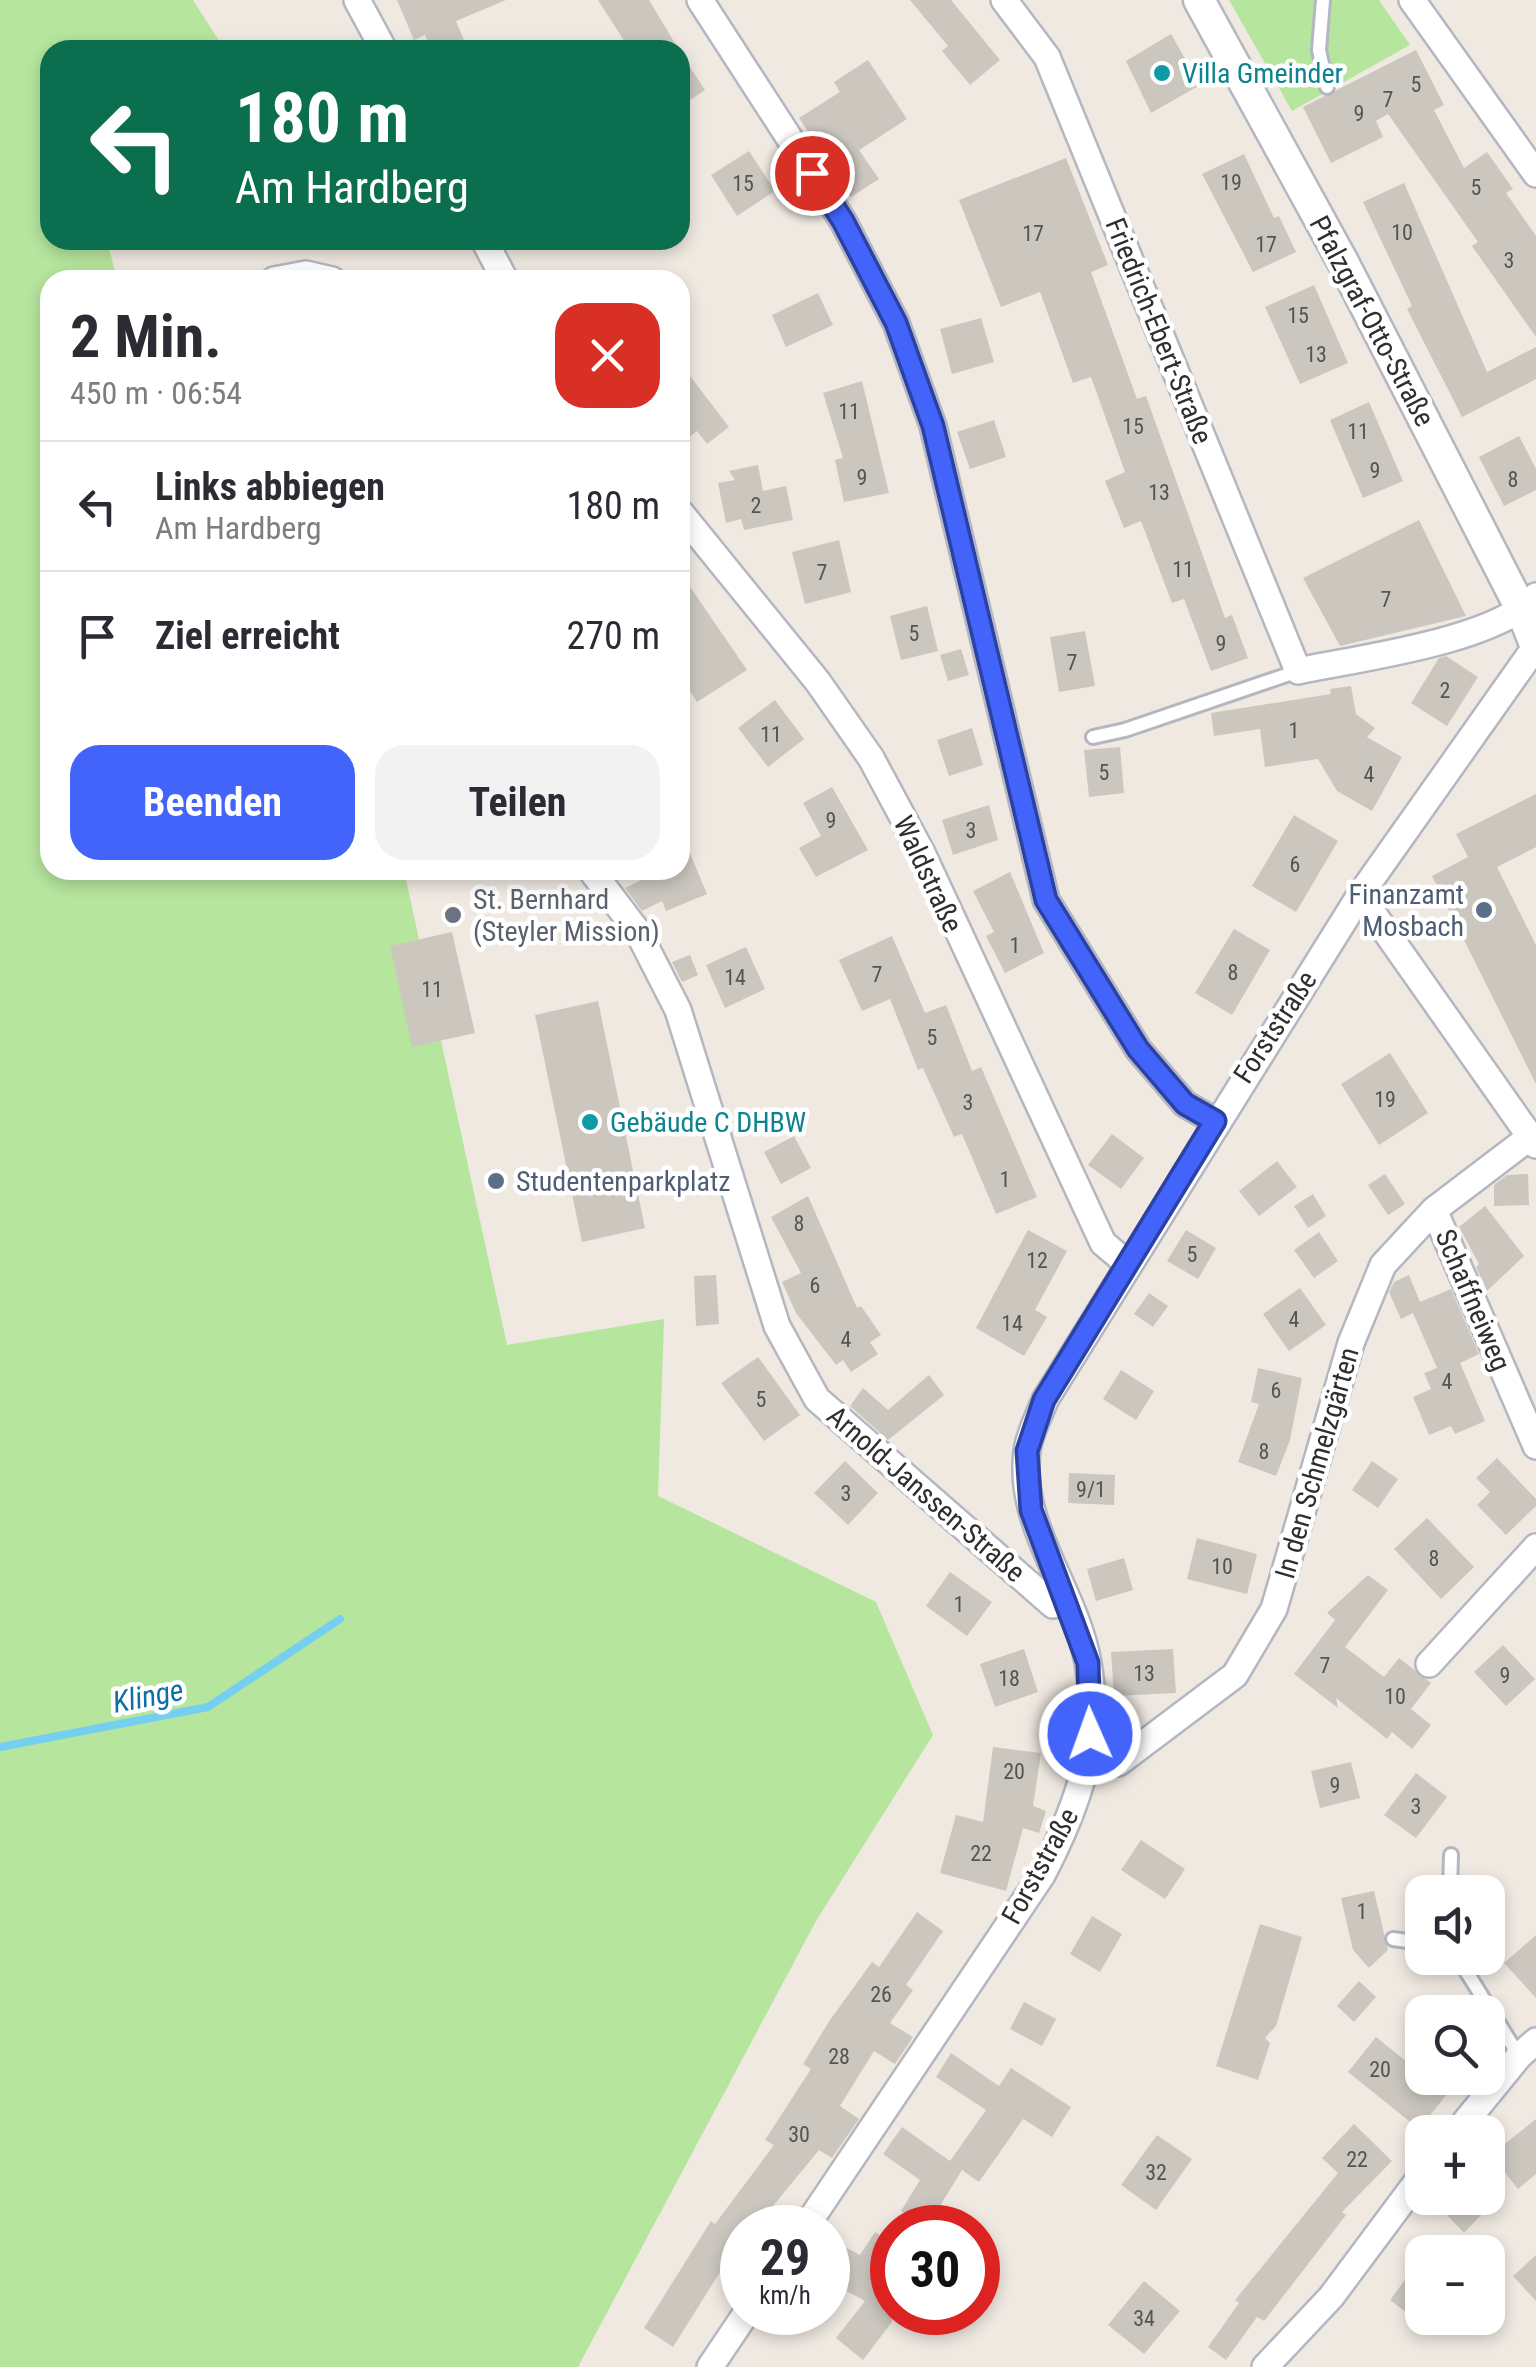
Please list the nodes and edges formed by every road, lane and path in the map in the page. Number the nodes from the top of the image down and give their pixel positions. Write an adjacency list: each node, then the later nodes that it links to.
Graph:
1 (358, 0): 7 (street)
2 (700, 0): 17 (street)
3 (1004, 0): 13 (street, Friedrich-Ebert-Straße)
4 (1198, 0): 11 (street, Pfalzgraf-Otto-Straße)
5 (1323, 0): 8 (lane)
6 (1412, 0): 9 (street)
7 (379, 40)
8 (1327, 87)
9 (1536, 174)
10 (690, 524): 20 (street, Waldstraße)
11 (1529, 603): 12 (street, Pfalzgraf-Otto-Straße); 13 (street)
12 (1536, 647): 16 (street, Forststraße)
13 (1298, 671): 14 (lane)
14 (1093, 737)
15 (599, 880): 23 (street, Arnold-Janssen-Straße)
16 (1360, 895): 17 (street, Forststraße); 18 (street)
17 (1215, 1121): 20 (street, Forststraße)
18 (1533, 1141): 19 (street, In den Schmelzgärten)
19 (1434, 1210): 21 (street, Schaffneiweg); 25 (street, In den Schmelzgärten)
20 (1128, 1264): 23 (street, Forststraße)
21 (1536, 1446)
22 (1536, 1547): 24 (street)
23 (1068, 1601): 25 (street, Forststraße)
24 (1429, 1664)
25 (1089, 1764): 34 (street, Forststraße)
26 (1451, 1855): 27 (lane)
27 (1450, 1875)
28 (1393, 1939): 29 (lane)
29 (1405, 1941)
30 (1469, 1975): 31 (lane)
31 (1527, 2048): 32 (street)
32 (1471, 2115)
33 (1405, 2199): 37 (street)
34 (820, 2205)
35 (732, 2335): 36 (street)
36 (710, 2367)
37 (1265, 2367)

